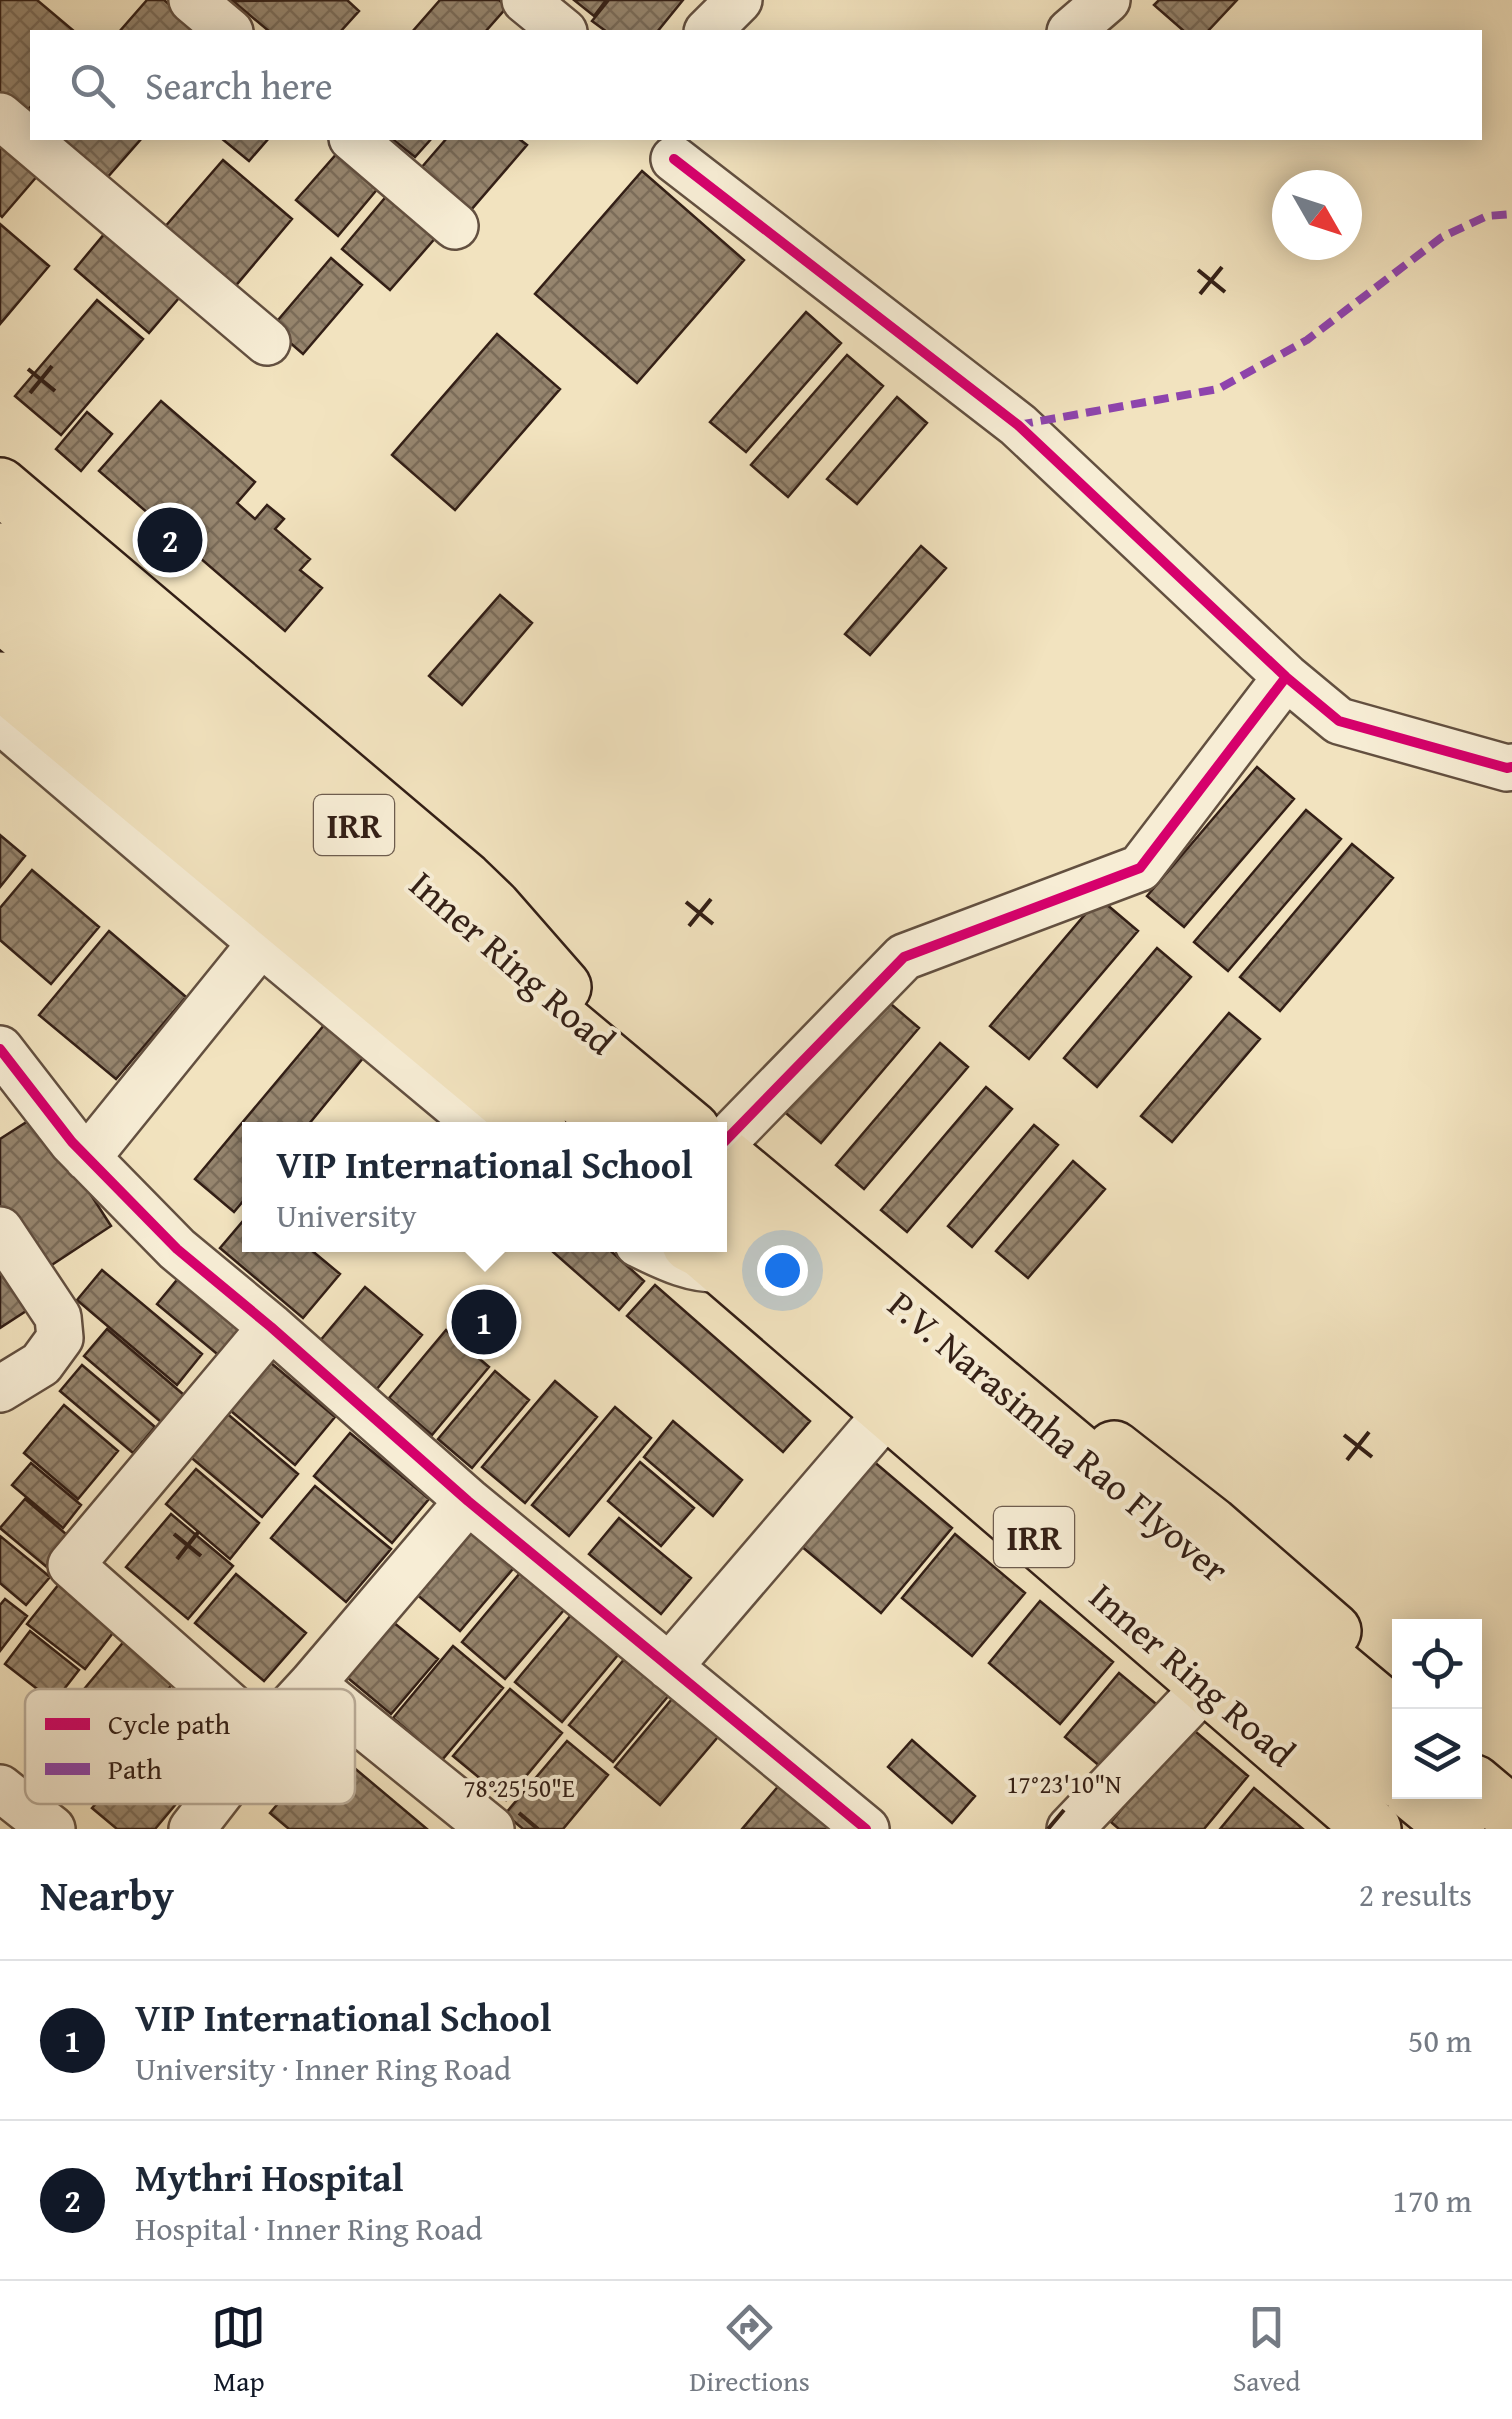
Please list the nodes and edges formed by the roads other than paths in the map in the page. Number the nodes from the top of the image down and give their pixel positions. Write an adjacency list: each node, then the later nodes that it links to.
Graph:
1 (192, 0): 5 (street)
2 (525, 0): 6 (street)
3 (738, 0): 7 (street)
4 (1107, 0): 8 (street)
5 (228, 30)
6 (562, 30)
7 (709, 30)
8 (1072, 30)
9 (0, 116): 13 (street)
10 (354, 140): 12 (street)
11 (674, 159): 19 (street)
12 (456, 226)
13 (266, 342)
14 (0, 486): 25 (main road)
15 (0, 519): 25 (main road, Inner Ring Road / IRR)
16 (0, 552): 30 (main road, P.V. Narasimha Rao Flyover)
17 (0, 613): 29 (main road)
18 (0, 657): 28 (main road, IRR)
19 (1286, 677): 22 (street); 32 (street)
20 (0, 680): 27 (main road)
21 (0, 720): 23 (street)
22 (1512, 767)
23 (261, 943): 26 (street); 35 (street)
24 (0, 1049): 35 (street)
25 (631, 1065): 31 (main road, Inner Ring Road / IRR)
26 (475, 1122)
27 (529, 1122)
28 (549, 1122)
29 (609, 1122)
30 (693, 1122)
31 (694, 1122)
32 (727, 1124)
33 (727, 1150): 46 (main road, Inner Ring Road / IRR)
34 (727, 1151): 52 (main road, P.V. Narasimha Rao Flyover)
35 (87, 1158): 41 (street)
36 (0, 1230): 42 (street)
37 (655, 1252): 38 (street)
38 (707, 1252)
39 (715, 1252): 43 (main road, Inner Ring Road / IRR)
40 (716, 1252): 55 (main road, P.V. Narasimha Rao Flyover)
41 (272, 1327): 44 (street); 49 (street)
42 (0, 1389)
43 (887, 1412): 45 (street); 48 (main road, Inner Ring Road / IRR)
44 (468, 1500): 45 (street); 47 (street)
45 (669, 1667): 65 (street)
46 (1392, 1681)
47 (312, 1684): 50 (street); 51 (street)
48 (1207, 1685): 66 (street); 67 (main road, Inner Ring Road / IRR)
49 (211, 1689)
50 (307, 1689)
51 (318, 1689)
52 (1392, 1713)
53 (355, 1719): 64 (street)
54 (1482, 1759): 56 (main road)
55 (1392, 1775)
56 (1512, 1785)
57 (0, 1788): 62 (street)
58 (1482, 1790): 61 (main road)
59 (1421, 1799): 68 (main road)
60 (211, 1804): 63 (street)
61 (1512, 1814)
62 (52, 1829)
63 (192, 1829)
64 (491, 1829)
65 (866, 1829)
66 (1070, 1829)
67 (1373, 1829)
68 (1457, 1829)

